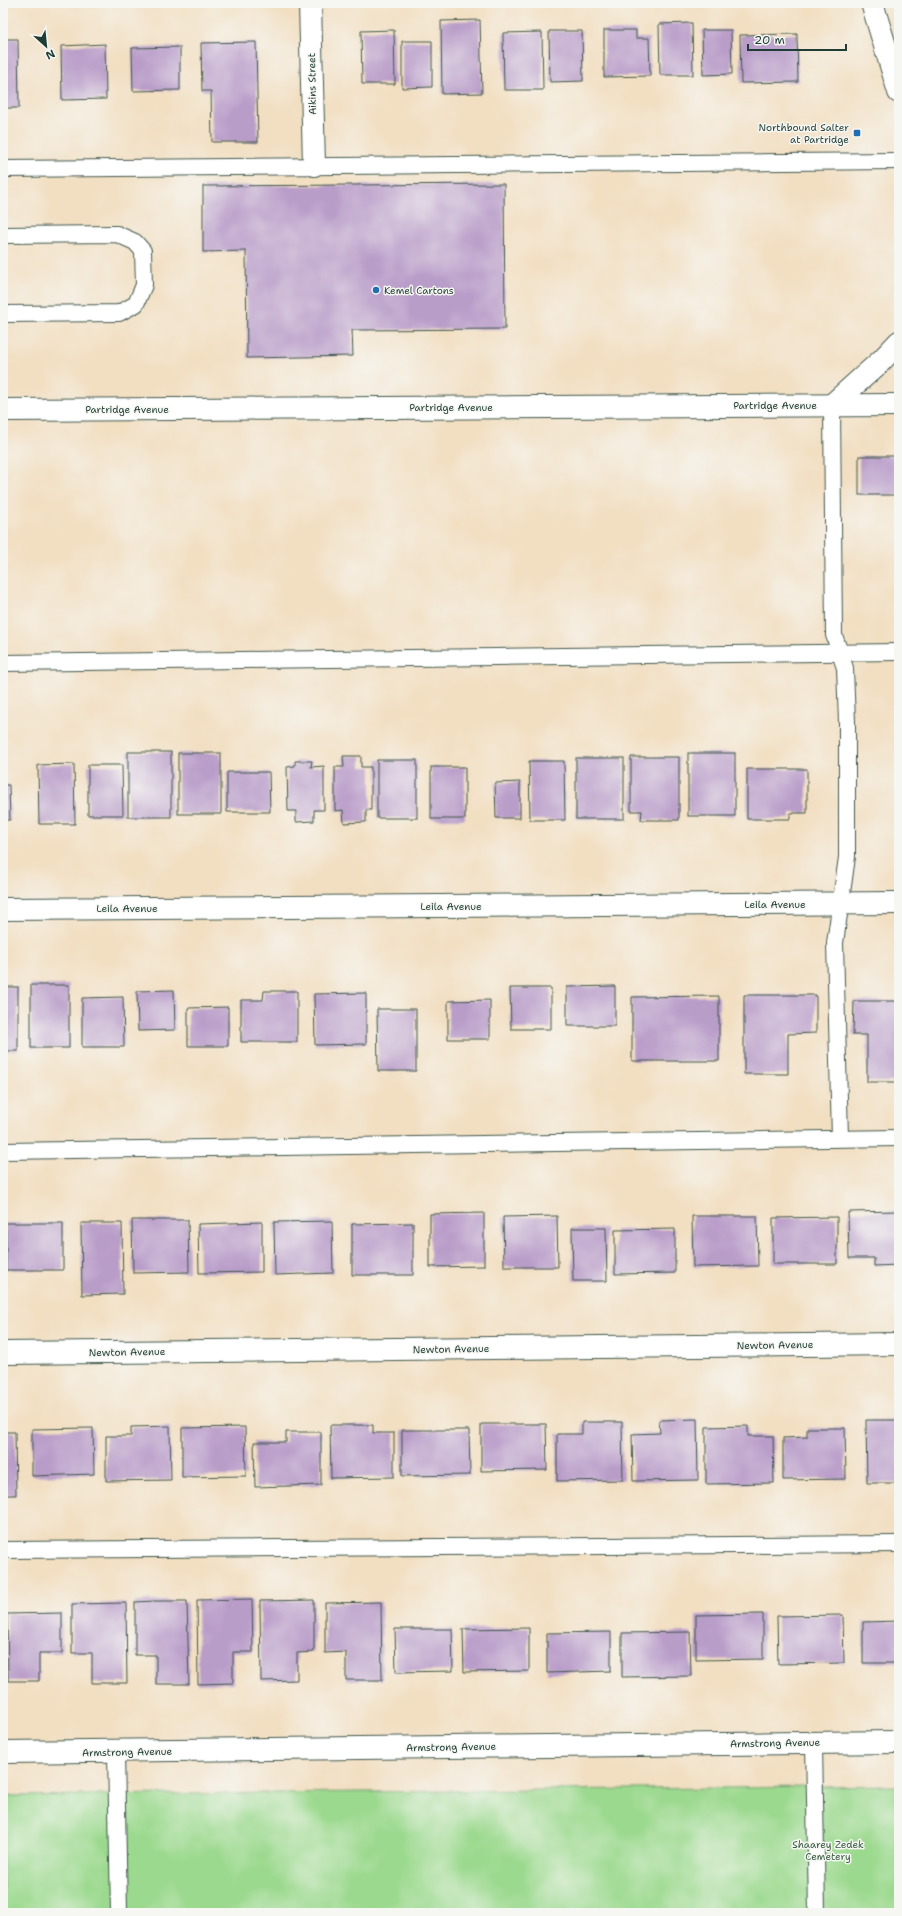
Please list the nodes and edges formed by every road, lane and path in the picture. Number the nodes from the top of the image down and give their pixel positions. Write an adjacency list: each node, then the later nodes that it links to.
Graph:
1 (310, 3): 5 (main road, Aikins Street)
2 (872, 3): 3 (main road)
3 (899, 92)
4 (899, 161): 5 (lane)
5 (314, 165): 6 (lane)
6 (3, 169)
7 (3, 235): 8 (lane)
8 (3, 314)
9 (899, 342): 10 (main road)
10 (832, 405): 11 (main road, Partridge Avenue); 12 (main road, Partridge Avenue); 13 (lane)
11 (899, 405)
12 (3, 410)
13 (840, 652): 14 (lane); 15 (lane); 16 (lane)
14 (899, 652)
15 (3, 663)
16 (840, 903): 17 (main road, Leila Avenue); 18 (main road, Leila Avenue); 19 (lane)
17 (899, 903)
18 (3, 909)
19 (840, 1138): 20 (lane); 21 (lane)
20 (899, 1138)
21 (3, 1151)
22 (899, 1344): 23 (main road, Newton Avenue)
23 (3, 1353)
24 (899, 1544): 25 (lane)
25 (3, 1550)
26 (814, 1742): 27 (main road, Armstrong Avenue); 29 (main road, Armstrong Avenue); 31 (lane)
27 (899, 1742)
28 (3, 1752): 29 (main road, Armstrong Avenue)
29 (116, 1752): 30 (lane)
30 (119, 1913)
31 (817, 1913)

